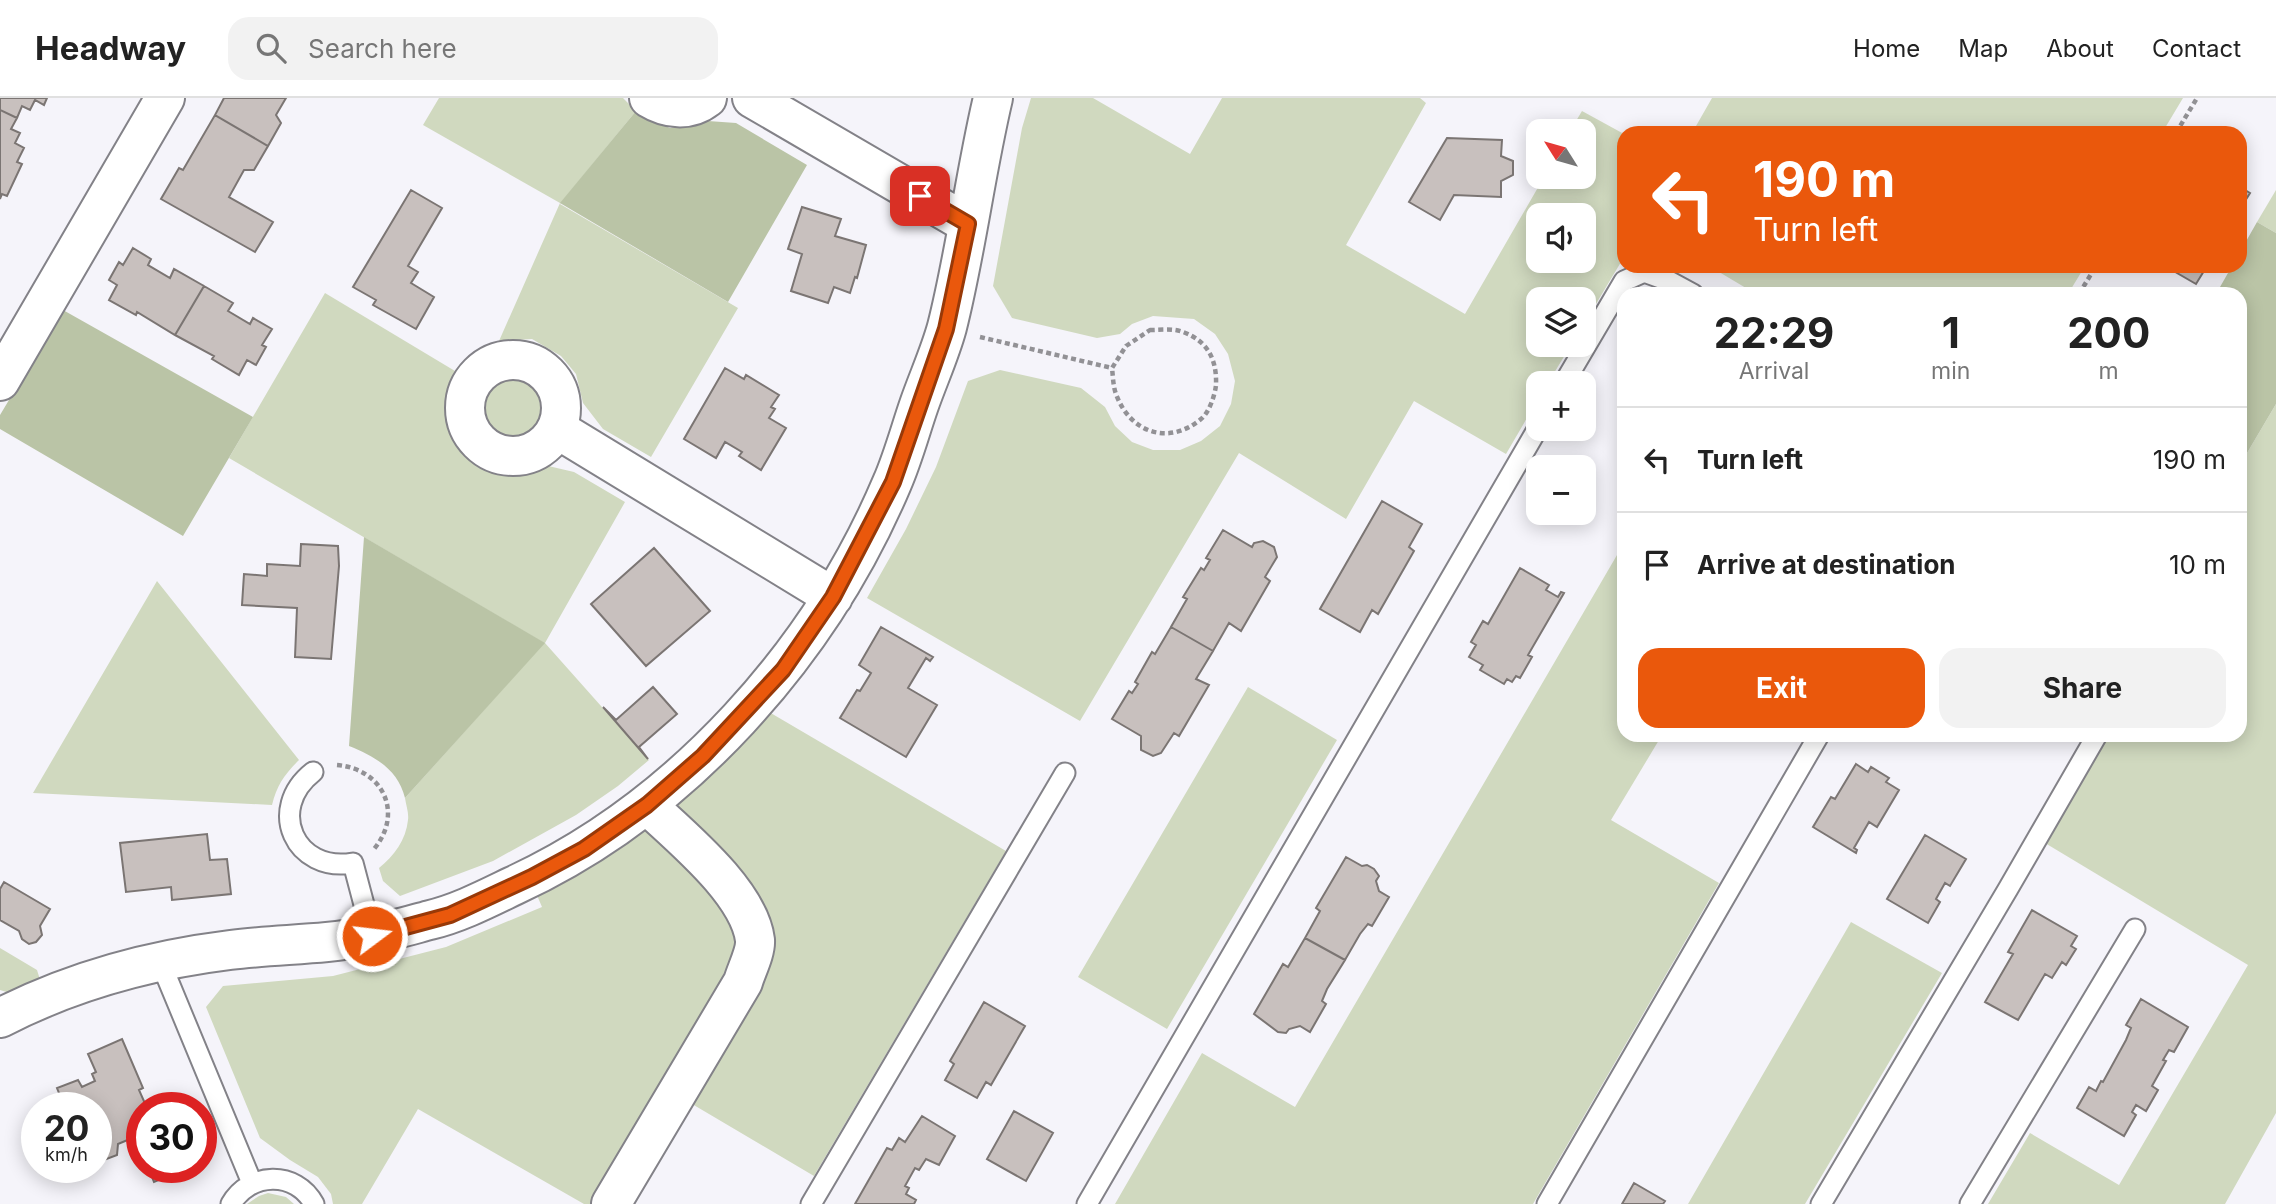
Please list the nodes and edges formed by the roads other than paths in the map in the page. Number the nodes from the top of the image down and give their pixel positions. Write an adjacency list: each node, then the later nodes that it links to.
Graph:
1 (165, 98): 13 (street)
2 (649, 98): 3 (street)
3 (707, 98)
4 (752, 98): 6 (street)
5 (993, 98): 6 (street)
6 (968, 224): 16 (street)
7 (1642, 273): 9 (lane)
8 (1647, 273): 10 (lane)
9 (1620, 287)
10 (1680, 287)
11 (1617, 293): 12 (lane)
12 (1571, 371)
13 (0, 381)
14 (557, 429): 16 (street)
15 (1530, 441): 31 (lane)
16 (833, 597): 21 (street)
17 (1815, 742): 32 (lane)
18 (2093, 742): 33 (lane)
19 (313, 772): 23 (lane)
20 (1065, 773): 30 (lane)
21 (647, 805): 23 (street); 29 (street)
22 (2135, 929): 34 (lane)
23 (372, 936): 24 (street)
24 (160, 961): 25 (street); 26 (lane)
25 (0, 1018)
26 (252, 1183): 27 (lane); 28 (lane)
27 (231, 1204)
28 (314, 1204)
29 (611, 1204)
30 (811, 1204)
31 (1087, 1204)
32 (1548, 1204)
33 (1821, 1204)
34 (1970, 1204)

